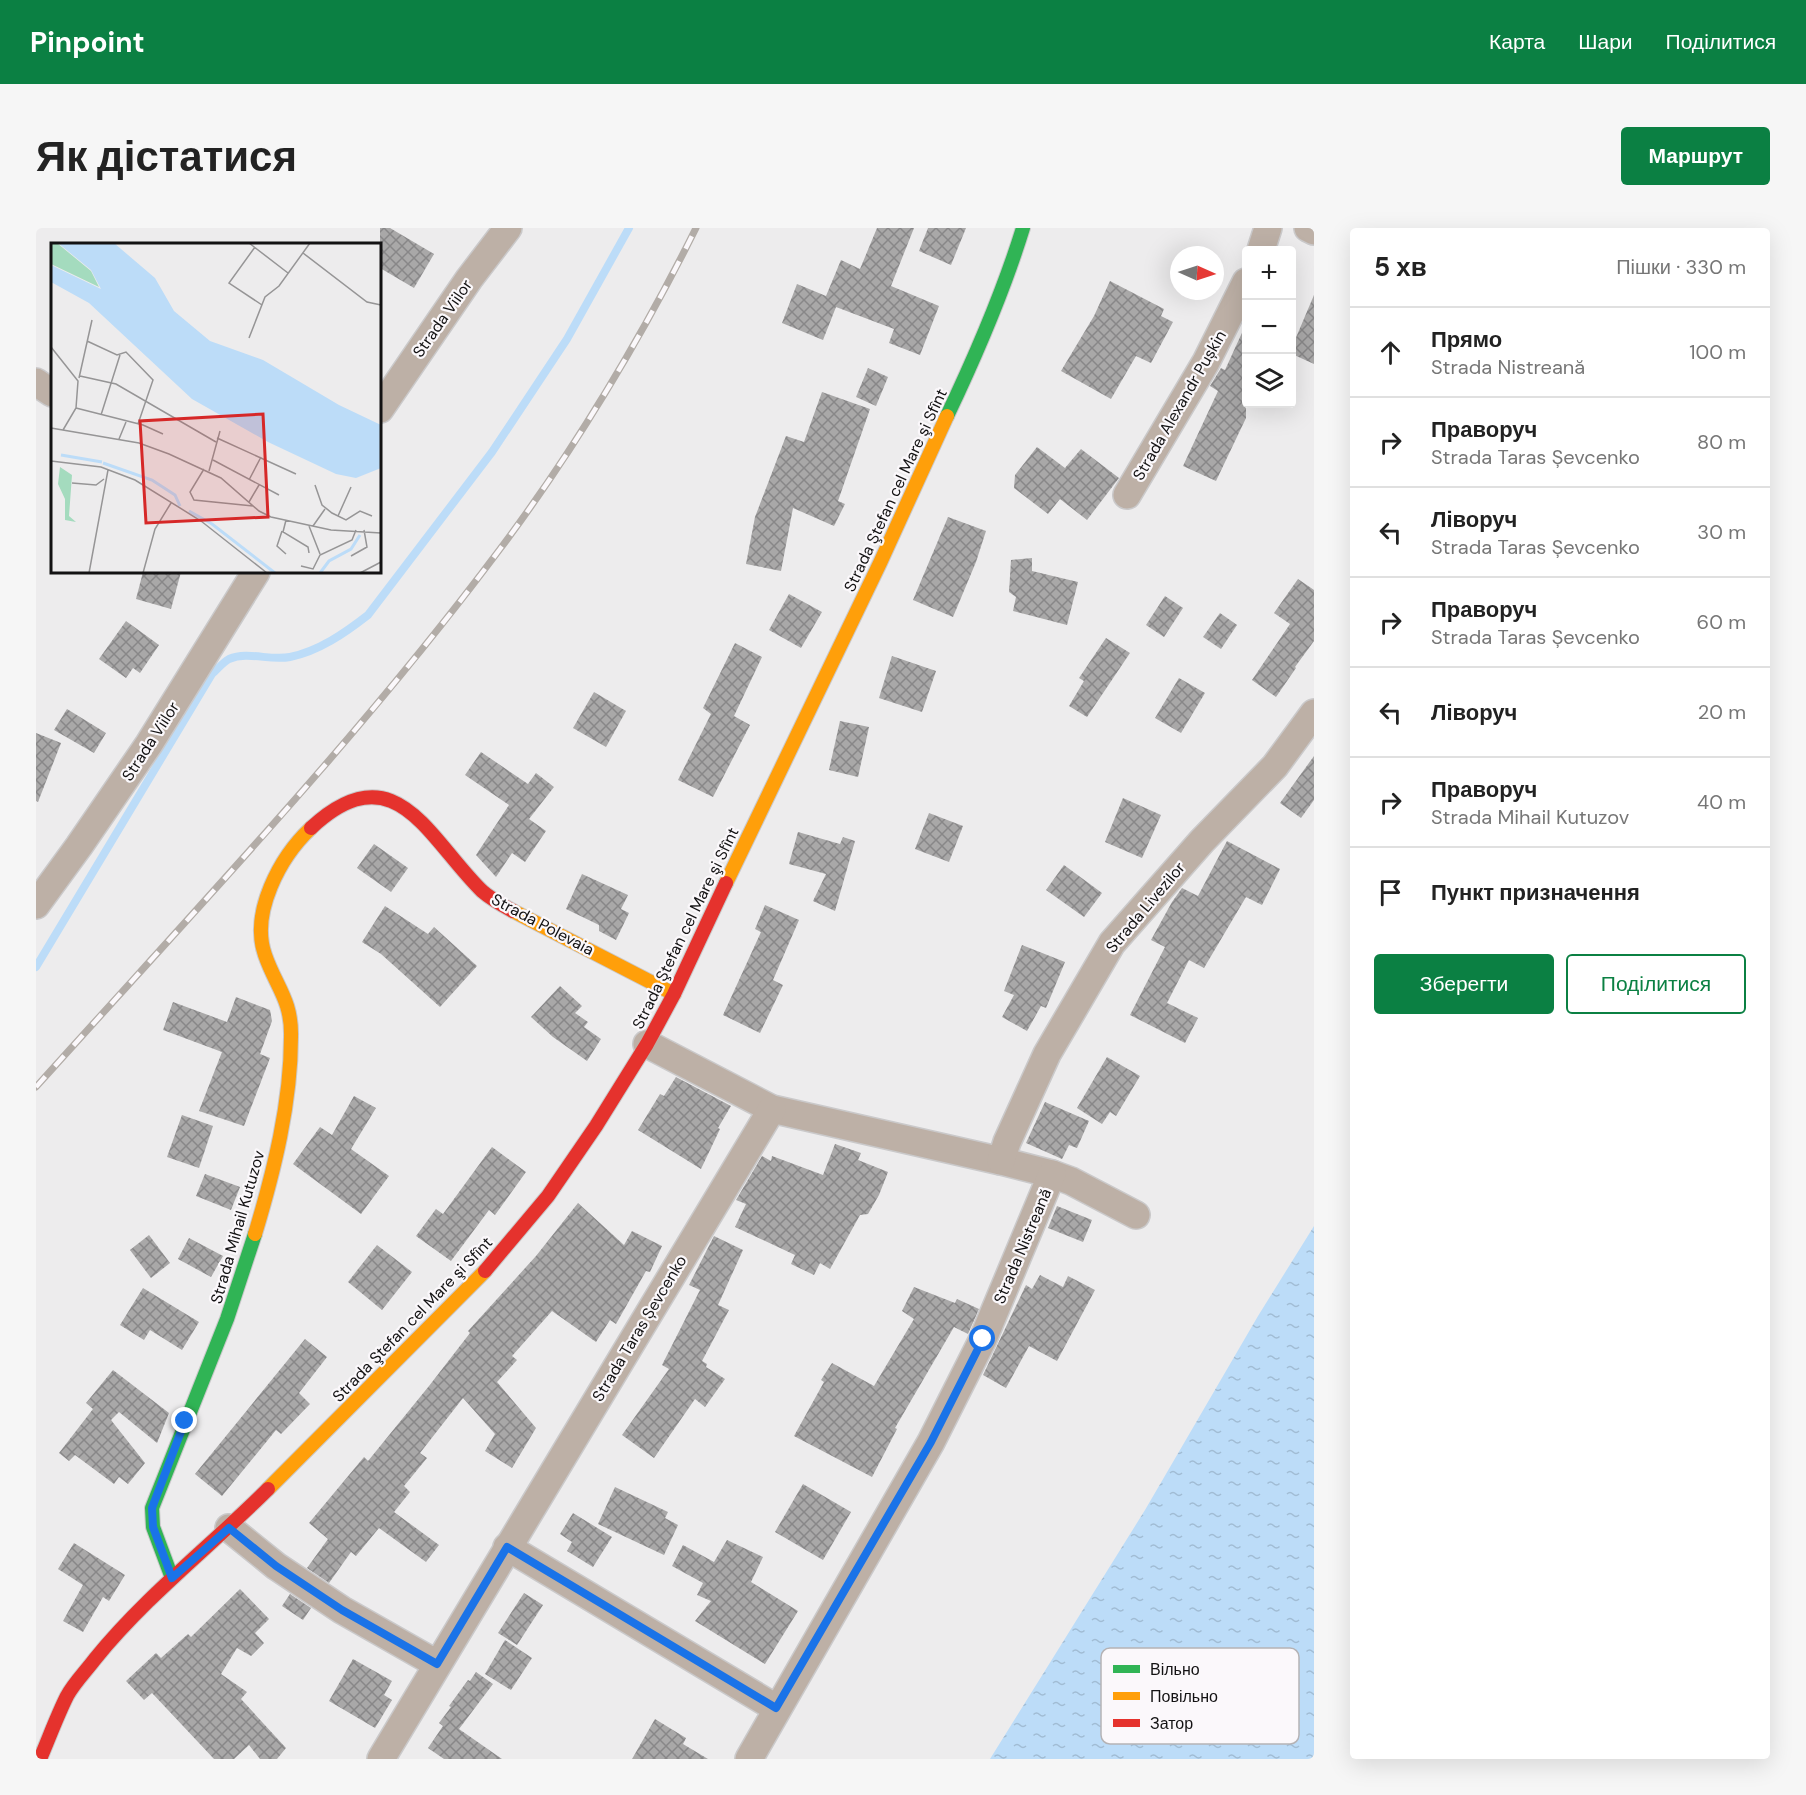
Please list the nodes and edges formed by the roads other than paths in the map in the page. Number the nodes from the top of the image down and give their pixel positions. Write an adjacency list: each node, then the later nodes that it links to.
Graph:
1 (507, 228): 10 (street, Strada Viilor)
2 (1023, 228): 16 (main road, Strada Ştefan cel Mare şi Sfînt)
3 (1268, 228): 6 (street)
4 (1308, 228): 5 (street)
5 (1314, 231)
6 (1262, 246)
7 (1242, 290): 11 (street, Strada Alexandr Pușkin)
8 (36, 382): 9 (street)
9 (51, 392)
10 (381, 408)
11 (1128, 495)
12 (255, 573): 15 (street, Strada Viilor)
13 (1314, 713): 19 (street, Strada Livezilor)
14 (369, 797): 16 (main road, Strada Polevaia); 24 (main road, Strada Mihail Kutuzov)
15 (36, 905)
16 (674, 994): 17 (main road, Strada Ştefan cel Mare şi Sfînt)
17 (647, 1044): 18 (street); 22 (main road, Strada Ştefan cel Mare şi Sfînt)
18 (772, 1108): 19 (street); 23 (street, Strada Taras Șevcenko)
19 (1000, 1161): 20 (street)
20 (1052, 1174): 21 (street); 26 (street, Strada Nistreană)
21 (1136, 1215)
22 (229, 1528): 24 (main road, Strada Ştefan cel Mare şi Sfînt); 25 (street)
23 (507, 1547): 25 (street, Strada Taras Șevcenko); 26 (street)
24 (172, 1578): 27 (main road, Strada Ştefan cel Mare şi Sfînt)
25 (437, 1664): 28 (street, Strada Taras Șevcenko)
26 (776, 1708): 29 (street, Strada Nistreană)
27 (40, 1759)
28 (381, 1759)
29 (749, 1759)

